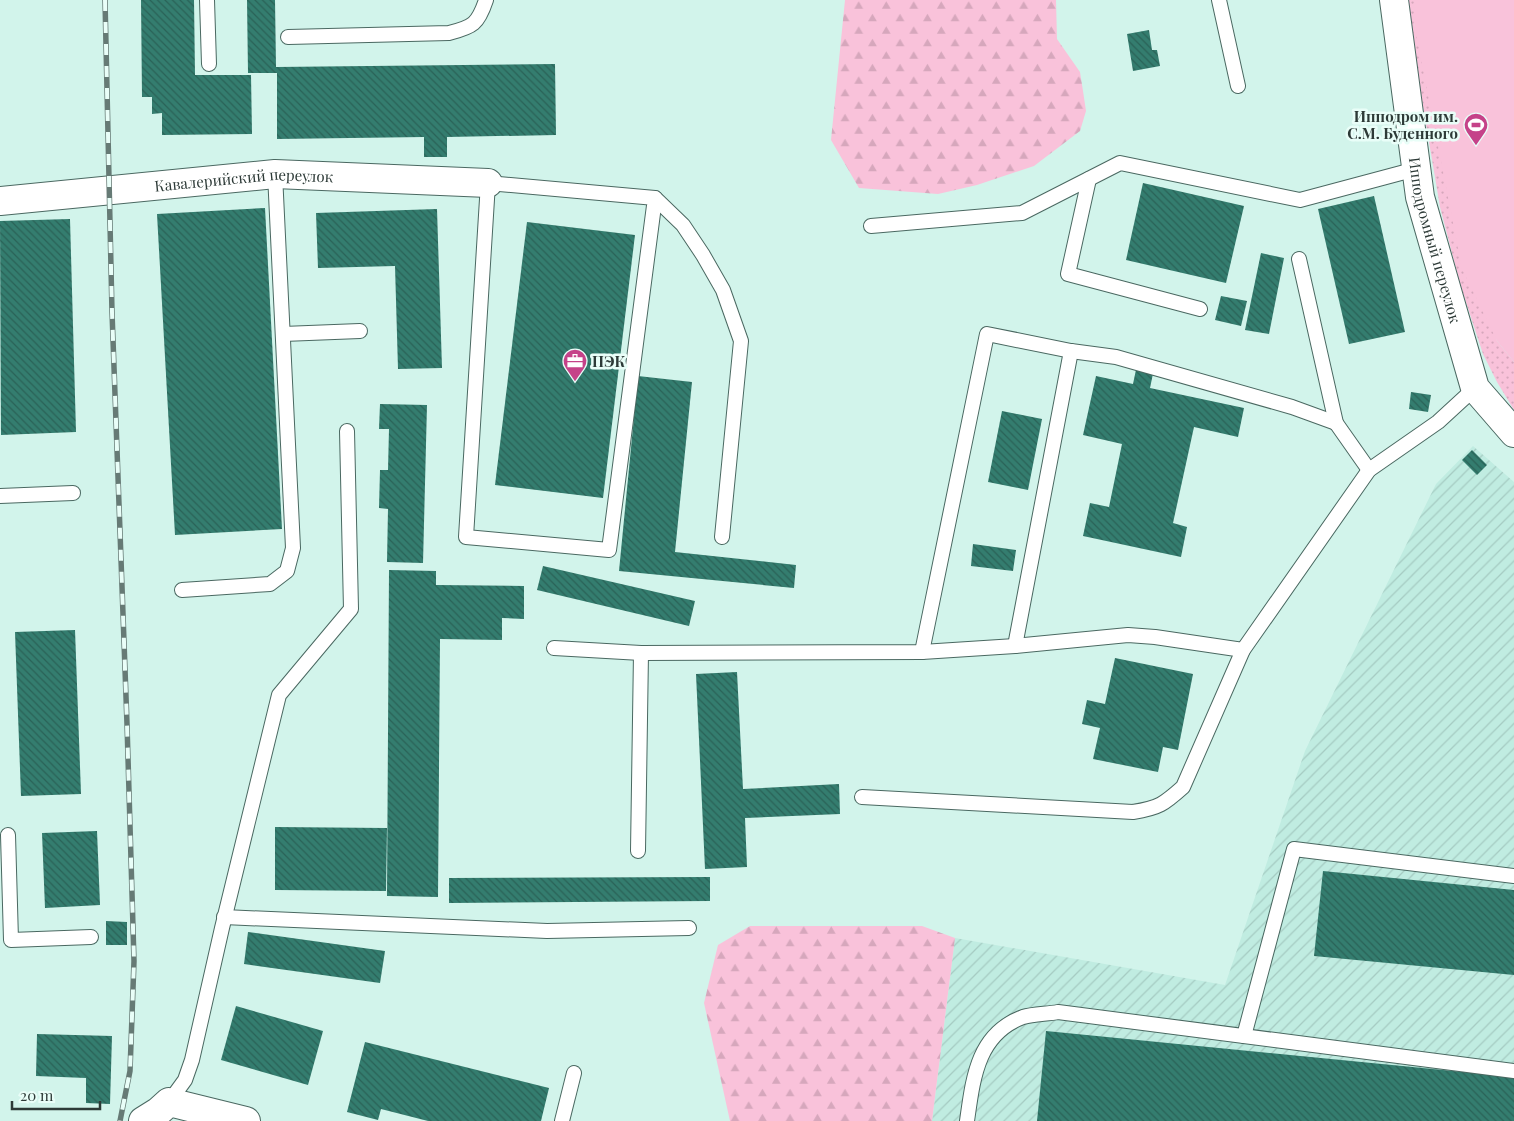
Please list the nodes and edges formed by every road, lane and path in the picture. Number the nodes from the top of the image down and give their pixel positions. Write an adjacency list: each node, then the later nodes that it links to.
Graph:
1 (208, 0): 6 (lane)
2 (486, 0): 5 (lane)
3 (1218, 0): 7 (lane)
4 (1394, 0): 8 (street, Ипподромный переулок)
5 (288, 37)
6 (209, 64)
7 (1238, 86)
8 (1416, 169): 10 (lane); 20 (street, Ипподромный переулок)
9 (275, 174): 11 (street, Кавалерийский переулок); 13 (street, Кавалерийский переулок); 18 (lane)
10 (1089, 179): 14 (lane); 16 (lane)
11 (488, 183): 12 (lane); 12 (lane)
12 (655, 198): 27 (lane)
13 (0, 200)
14 (871, 226)
15 (1299, 259): 21 (lane)
16 (1200, 309)
17 (360, 331): 18 (lane)
18 (283, 334): 28 (lane)
19 (1071, 351): 21 (lane); 29 (lane); 32 (lane)
20 (1475, 388): 23 (street, Ипподромный переулок); 24 (lane)
21 (1336, 423): 24 (lane)
22 (347, 431): 39 (lane)
23 (1514, 433)
24 (1369, 470): 31 (lane)
25 (73, 493): 26 (lane)
26 (0, 496)
27 (722, 537)
28 (182, 590)
29 (1015, 646): 31 (lane); 32 (lane)
30 (554, 648): 33 (lane)
31 (1243, 650): 34 (lane)
32 (922, 652): 33 (lane)
33 (641, 653): 36 (lane)
34 (862, 797)
35 (8, 835): 38 (lane)
36 (638, 851)
37 (1514, 876): 42 (lane)
38 (4, 880): 41 (lane)
39 (224, 917): 40 (lane); 45 (lane)
40 (689, 928)
41 (91, 937)
42 (1244, 1036): 43 (lane); 49 (lane)
43 (1514, 1071)
44 (574, 1073): 48 (lane)
45 (169, 1102): 46 (street); 47 (street)
46 (143, 1121)
47 (246, 1121)
48 (562, 1121)
49 (967, 1121)

